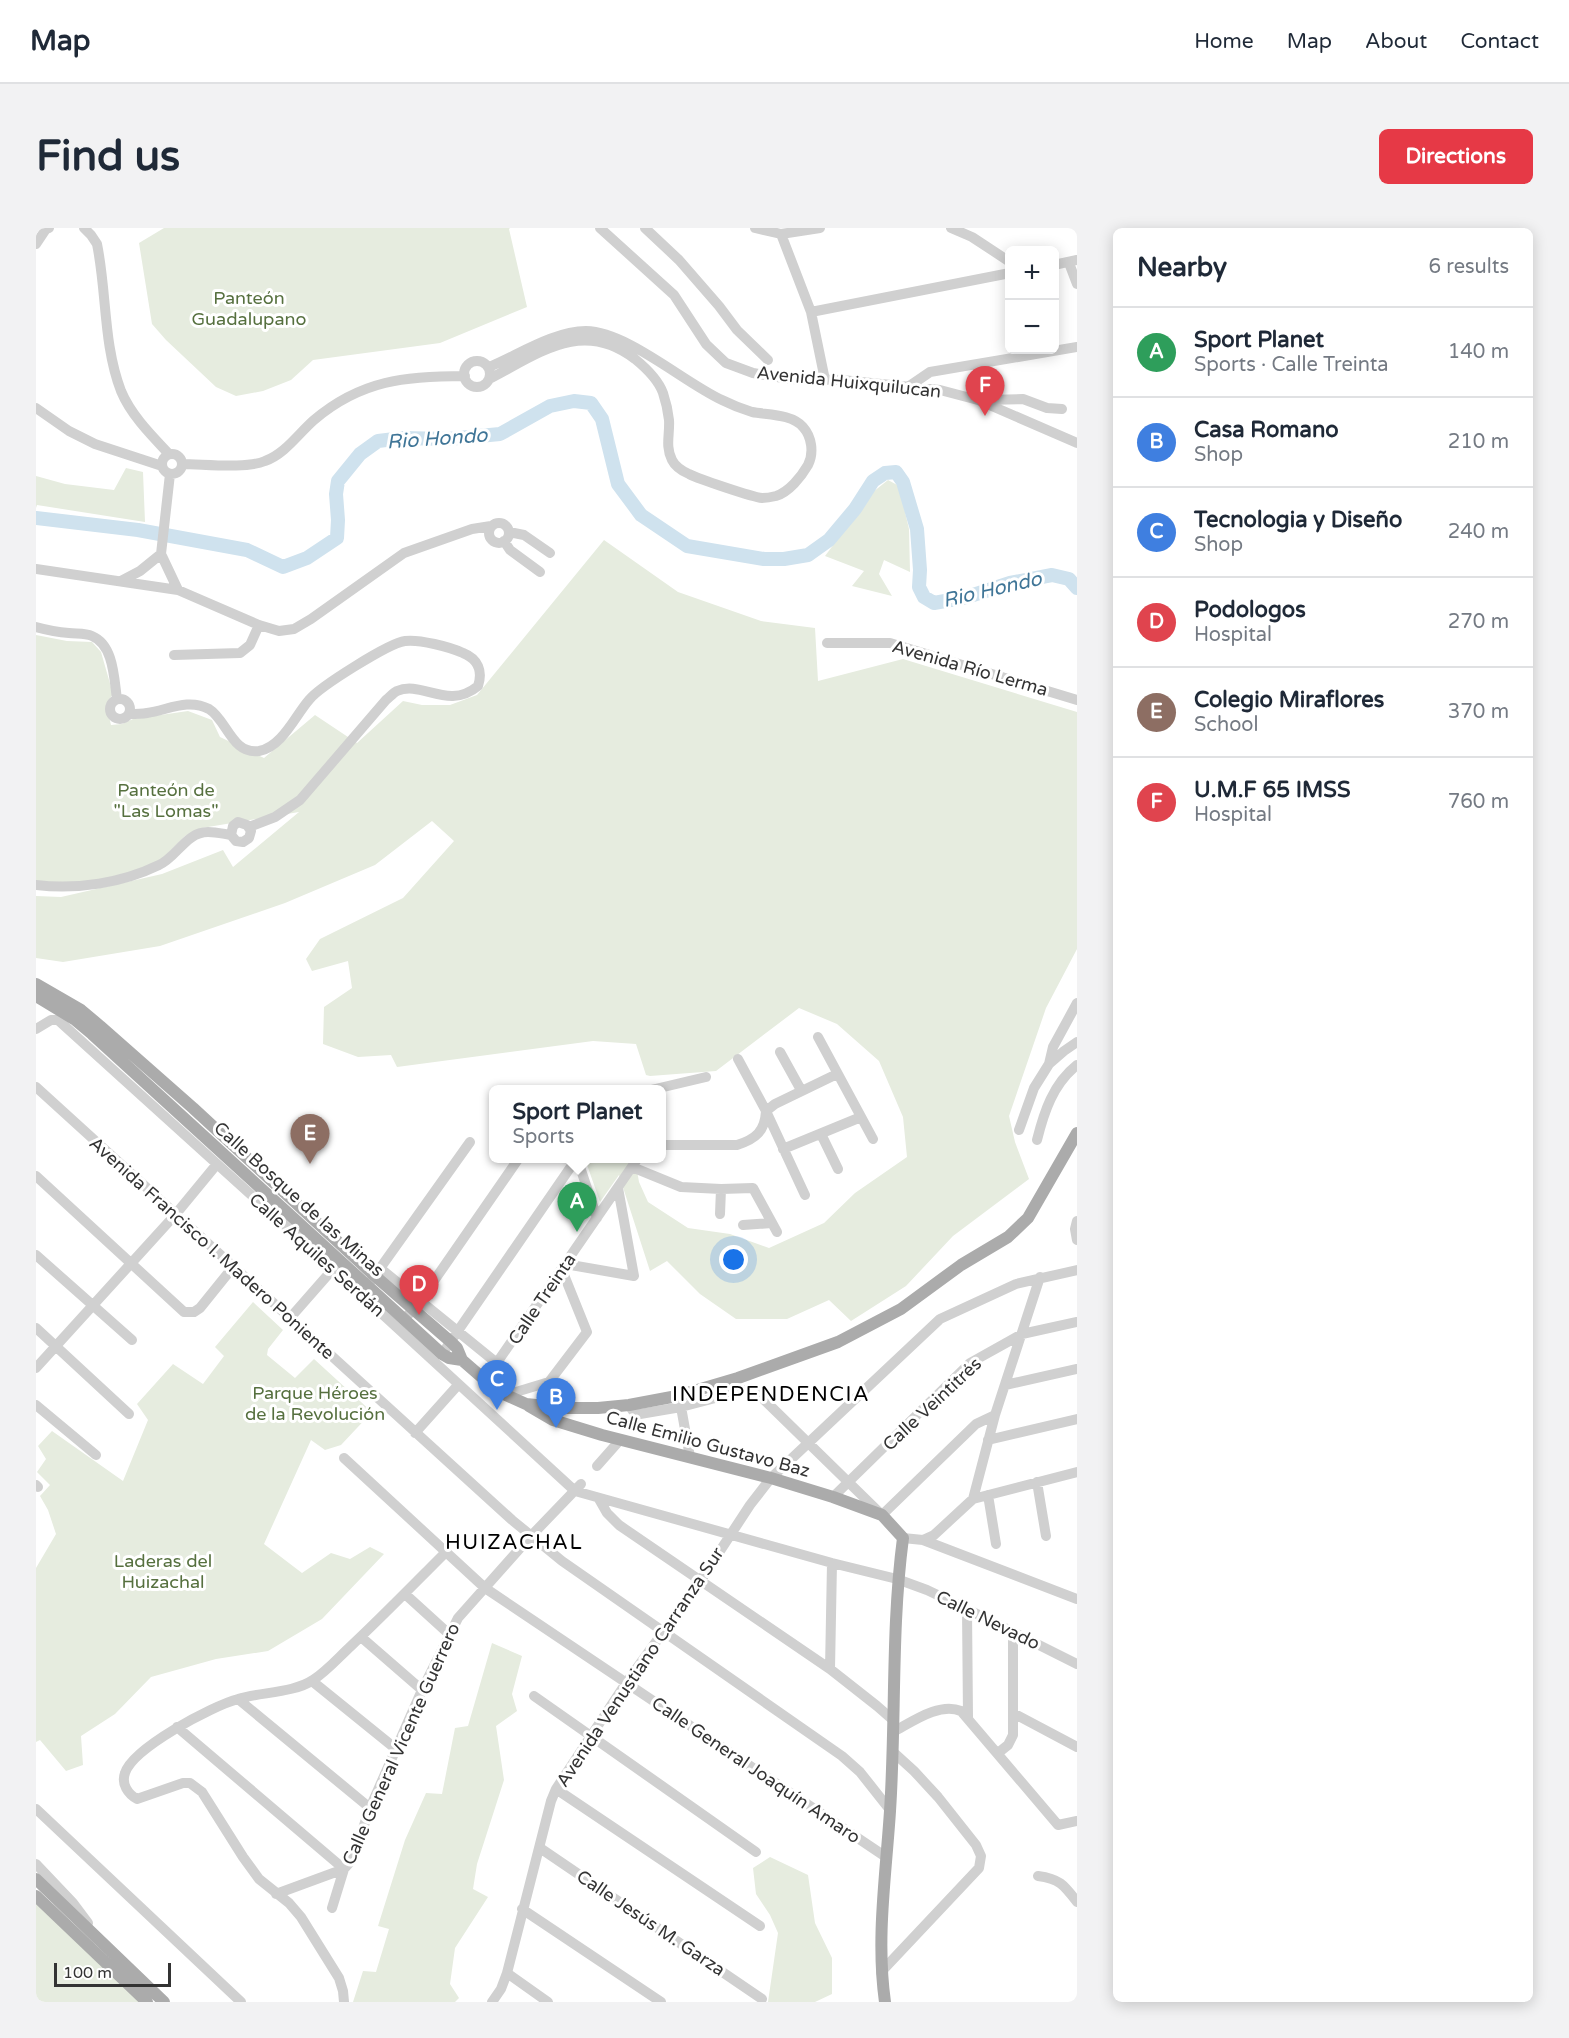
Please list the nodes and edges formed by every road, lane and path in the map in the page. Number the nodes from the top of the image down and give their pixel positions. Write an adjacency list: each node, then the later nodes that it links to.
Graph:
1 (49, 228): 11 (street)
2 (84, 228): 27 (street)
3 (600, 228): 10 (street, Avenida Huixquilucan)
4 (621, 228): 10 (street)
5 (645, 228): 18 (street)
6 (755, 228): 9 (street)
7 (820, 228): 9 (street)
8 (951, 228): 12 (street)
9 (780, 234): 16 (street)
10 (612, 238): 21 (street, Avenida Huixquilucan)
11 (36, 243)
12 (1005, 259)
13 (1073, 261): 15 (street)
14 (1005, 274): 16 (street)
15 (1077, 284)
16 (811, 312): 21 (street)
17 (1077, 347): 22 (street)
18 (768, 360)
19 (489, 373): 19 (street); 20 (street); 20 (street)
20 (465, 376): 28 (street)
21 (825, 380): 22 (street, Avenida Huixquilucan)
22 (909, 387): 23 (street, Avenida Huixquilucan)
23 (978, 400): 25 (street); 26 (street, Avenida Huixquilucan)
24 (36, 408): 29 (street)
25 (1062, 409)
26 (1077, 443)
27 (169, 454): 28 (street); 29 (street)
28 (182, 464): 29 (street)
29 (167, 473): 31 (street)
30 (507, 537): 32 (street); 34 (street); 37 (street)
31 (161, 551): 35 (street); 36 (street)
32 (550, 553)
33 (36, 569): 35 (street)
34 (540, 572)
35 (121, 581): 36 (street)
36 (178, 590): 37 (street)
37 (259, 625): 40 (street)
38 (36, 627): 42 (street)
39 (827, 643): 41 (street, Avenida Río Lerma)
40 (174, 655)
41 (1077, 700)
42 (36, 885)
43 (36, 984): 90 (main road, Calle Bosque de las Minas)
44 (36, 996): 90 (main road, Calle Bosque de las Minas)
45 (1077, 1003): 51 (street)
46 (36, 1029): 72 (street, Calle Aquiles Serdán)
47 (818, 1037): 53 (street)
48 (1077, 1042): 51 (street)
49 (780, 1052): 57 (street)
50 (738, 1059): 58 (street)
51 (1049, 1064): 60 (street)
52 (1077, 1065): 64 (street)
53 (837, 1074): 57 (street); 59 (street)
54 (706, 1077): 55 (street)
55 (666, 1086)
56 (36, 1087): 79 (street, Avenida Francisco I. Madero Poniente)
57 (801, 1090): 58 (street)
58 (766, 1111): 66 (street); 67 (street)
59 (861, 1117): 62 (street); 63 (street)
60 (1019, 1130)
61 (1077, 1133): 113 (main road)
62 (821, 1134): 67 (street); 73 (street)
63 (873, 1139)
64 (1037, 1140)
65 (470, 1142): 90 (street)
66 (666, 1145)
67 (783, 1149): 77 (street)
68 (516, 1163): 92 (street)
69 (574, 1163): 99 (street)
70 (579, 1163): 80 (street)
71 (635, 1163): 75 (street, Calle Treinta); 76 (street)
72 (217, 1164): 79 (street); 88 (street, Calle Aquiles Serdán)
73 (838, 1169)
74 (36, 1176): 85 (street)
75 (618, 1188): 80 (street, Calle Treinta); 87 (street)
76 (721, 1189): 78 (street); 82 (street)
77 (806, 1195)
78 (720, 1214)
79 (175, 1215): 85 (street); 86 (street, Avenida Francisco I. Madero Poniente)
80 (597, 1218): 87 (street, Calle Treinta)
81 (1077, 1222): 83 (street)
82 (743, 1225)
83 (1077, 1240)
84 (36, 1255): 93 (street)
85 (130, 1264): 86 (street); 93 (street)
86 (233, 1267): 94 (street, Avenida Francisco I. Madero Poniente)
87 (563, 1267): 104 (street, Calle Treinta); 110 (street)
88 (333, 1269): 94 (street); 109 (street, Calle Aquiles Serdán)
89 (1077, 1270): 91 (street, Avenida Venustiano Carranza Sur)
90 (375, 1277): 92 (main road, Calle Bosque de las Minas); 95 (main road, Calle Bosque de las Minas)
91 (1040, 1277): 98 (street); 121 (street, Avenida Venustiano Carranza Sur)
92 (417, 1305): 95 (street); 99 (main road, Calle Bosque de las Minas)
93 (92, 1306): 100 (street); 101 (street)
94 (290, 1318): 118 (street, Avenida Francisco I. Madero Poniente)
95 (404, 1319): 102 (main road, Calle Bosque de las Minas)
96 (1077, 1322): 98 (street, Calle Veintitrés)
97 (36, 1328): 101 (street)
98 (1022, 1334): 108 (street); 128 (street, Calle Veintitrés)
99 (455, 1337): 102 (street); 103 (main road, Calle Bosque de las Minas); 104 (street)
100 (132, 1340)
101 (56, 1347): 105 (street); 115 (street)
102 (442, 1354): 103 (main road, Calle Bosque de las Minas)
103 (462, 1359): 107 (main road)
104 (498, 1364): 107 (street, Calle Treinta)
105 (36, 1368)
106 (1077, 1369): 108 (street)
107 (485, 1380): 110 (main road)
108 (1005, 1385): 116 (street)
109 (458, 1386): 118 (street); 130 (street, Calle Aquiles Serdán)
110 (506, 1395): 111 (main road)
111 (526, 1404): 113 (main road); 119 (main road, Calle Emilio Gustavo Baz)
112 (36, 1405): 122 (street)
113 (629, 1405): 114 (street)
114 (681, 1407): 121 (street); 123 (street)
115 (129, 1414)
116 (995, 1415): 120 (street); 135 (street)
117 (1077, 1419): 120 (street)
118 (415, 1433): 137 (street, Avenida Francisco I. Madero Poniente)
119 (620, 1440): 123 (main road, Calle Emilio Gustavo Baz); 125 (street)
120 (988, 1440): 134 (street)
121 (809, 1444): 127 (street, Avenida Venustiano Carranza Sur); 128 (street)
122 (96, 1455)
123 (690, 1457): 127 (main road, Calle Emilio Gustavo Baz)
124 (344, 1458): 142 (street, Calle General Joaquín Amaro)
125 (597, 1466)
126 (1077, 1472): 129 (street)
127 (771, 1478): 132 (main road, Calle Emilio Gustavo Baz); 136 (street, Avenida Venustiano Carranza Sur)
128 (848, 1482): 132 (street, Calle Veintitrés); 135 (street)
129 (1037, 1482): 131 (street); 138 (street)
130 (578, 1487): 133 (street, Calle Nevado); 137 (street, Calle General Vicente Guerrero)
131 (988, 1495): 134 (street); 141 (street)
132 (833, 1497): 135 (main road, Calle Emilio Gustavo Baz)
133 (600, 1499): 136 (street, Calle Nevado); 145 (street)
134 (973, 1499): 140 (street)
135 (882, 1515): 139 (main road)
136 (730, 1534): 143 (street, Calle Nevado); 145 (street, Avenida Venustiano Carranza Sur)
137 (531, 1536): 146 (street, Calle General Vicente Guerrero); 150 (street, Avenida Francisco I. Madero Poniente)
138 (1046, 1536)
139 (903, 1538): 140 (street); 144 (main road)
140 (923, 1540): 148 (street)
141 (996, 1544)
142 (445, 1553): 146 (street, Calle General Joaquín Amaro); 147 (street)
143 (832, 1563): 144 (street, Calle Nevado); 155 (street)
144 (897, 1579): 149 (street, Calle Nevado); 163 (main road)
145 (701, 1580): 150 (street, Avenida Venustiano Carranza Sur); 155 (street)
146 (485, 1588): 152 (street, Calle General Vicente Guerrero); 157 (street, Calle General Joaquín Amaro)
147 (405, 1593): 152 (street); 153 (street)
148 (1077, 1599)
149 (967, 1609): 151 (street, Calle Nevado); 162 (street)
150 (663, 1631): 157 (street, Avenida Venustiano Carranza Sur); 173 (street, Avenida Francisco I. Madero Poniente)
151 (1013, 1633): 154 (street, Calle Nevado); 161 (street)
152 (449, 1634): 158 (street, Calle General Vicente Guerrero)
153 (361, 1637): 156 (street); 158 (street)
154 (1077, 1664)
155 (830, 1669): 163 (street)
156 (312, 1681): 160 (street); 167 (street)
157 (626, 1683): 165 (street, Avenida Venustiano Carranza Sur); 177 (street, Calle General Joaquín Amaro)
158 (422, 1690): 167 (street, Calle General Vicente Guerrero)
159 (534, 1696): 165 (street)
160 (238, 1699): 164 (street); 171 (street)
161 (1013, 1713): 166 (street); 169 (street)
162 (968, 1717): 163 (street); 169 (street)
163 (893, 1726): 168 (main road)
164 (177, 1727): 179 (street); 182 (street)
165 (590, 1736): 170 (street, Avenida Venustiano Carranza Sur); 176 (street)
166 (1077, 1747)
167 (396, 1749): 171 (street, Calle General Vicente Guerrero)
168 (892, 1751): 173 (main road); 189 (street)
169 (998, 1753): 174 (street)
170 (556, 1789): 175 (street, Avenida Venustiano Carranza Sur); 187 (street)
171 (370, 1808): 179 (street, Calle General Vicente Guerrero)
172 (36, 1809): 195 (street)
173 (890, 1810): 177 (main road)
174 (1077, 1821)
175 (540, 1848): 186 (street, Avenida Venustiano Carranza Sur); 192 (street, Calle Jesús M. Garza)
176 (756, 1852)
177 (886, 1857): 189 (main road)
178 (36, 1864): 188 (street)
179 (344, 1869): 182 (street); 185 (street, Calle General Vicente Guerrero)
180 (1038, 1876): 184 (street)
181 (36, 1879): 188 (main road)
182 (276, 1894): 196 (street)
183 (36, 1896): 193 (main road)
184 (1077, 1902)
185 (332, 1908)
186 (522, 1909): 190 (street, Avenida Venustiano Carranza Sur); 191 (street)
187 (760, 1926)
188 (106, 1948): 194 (main road)
189 (882, 1972): 200 (main road)
190 (507, 1973): 197 (street, Avenida Venustiano Carranza Sur); 198 (street)
191 (648, 1999): 199 (street)
192 (762, 1999)
193 (147, 2002)
194 (164, 2002)
195 (241, 2002)
196 (344, 2002)
197 (492, 2002)
198 (549, 2002)
199 (661, 2002)
200 (885, 2002)

